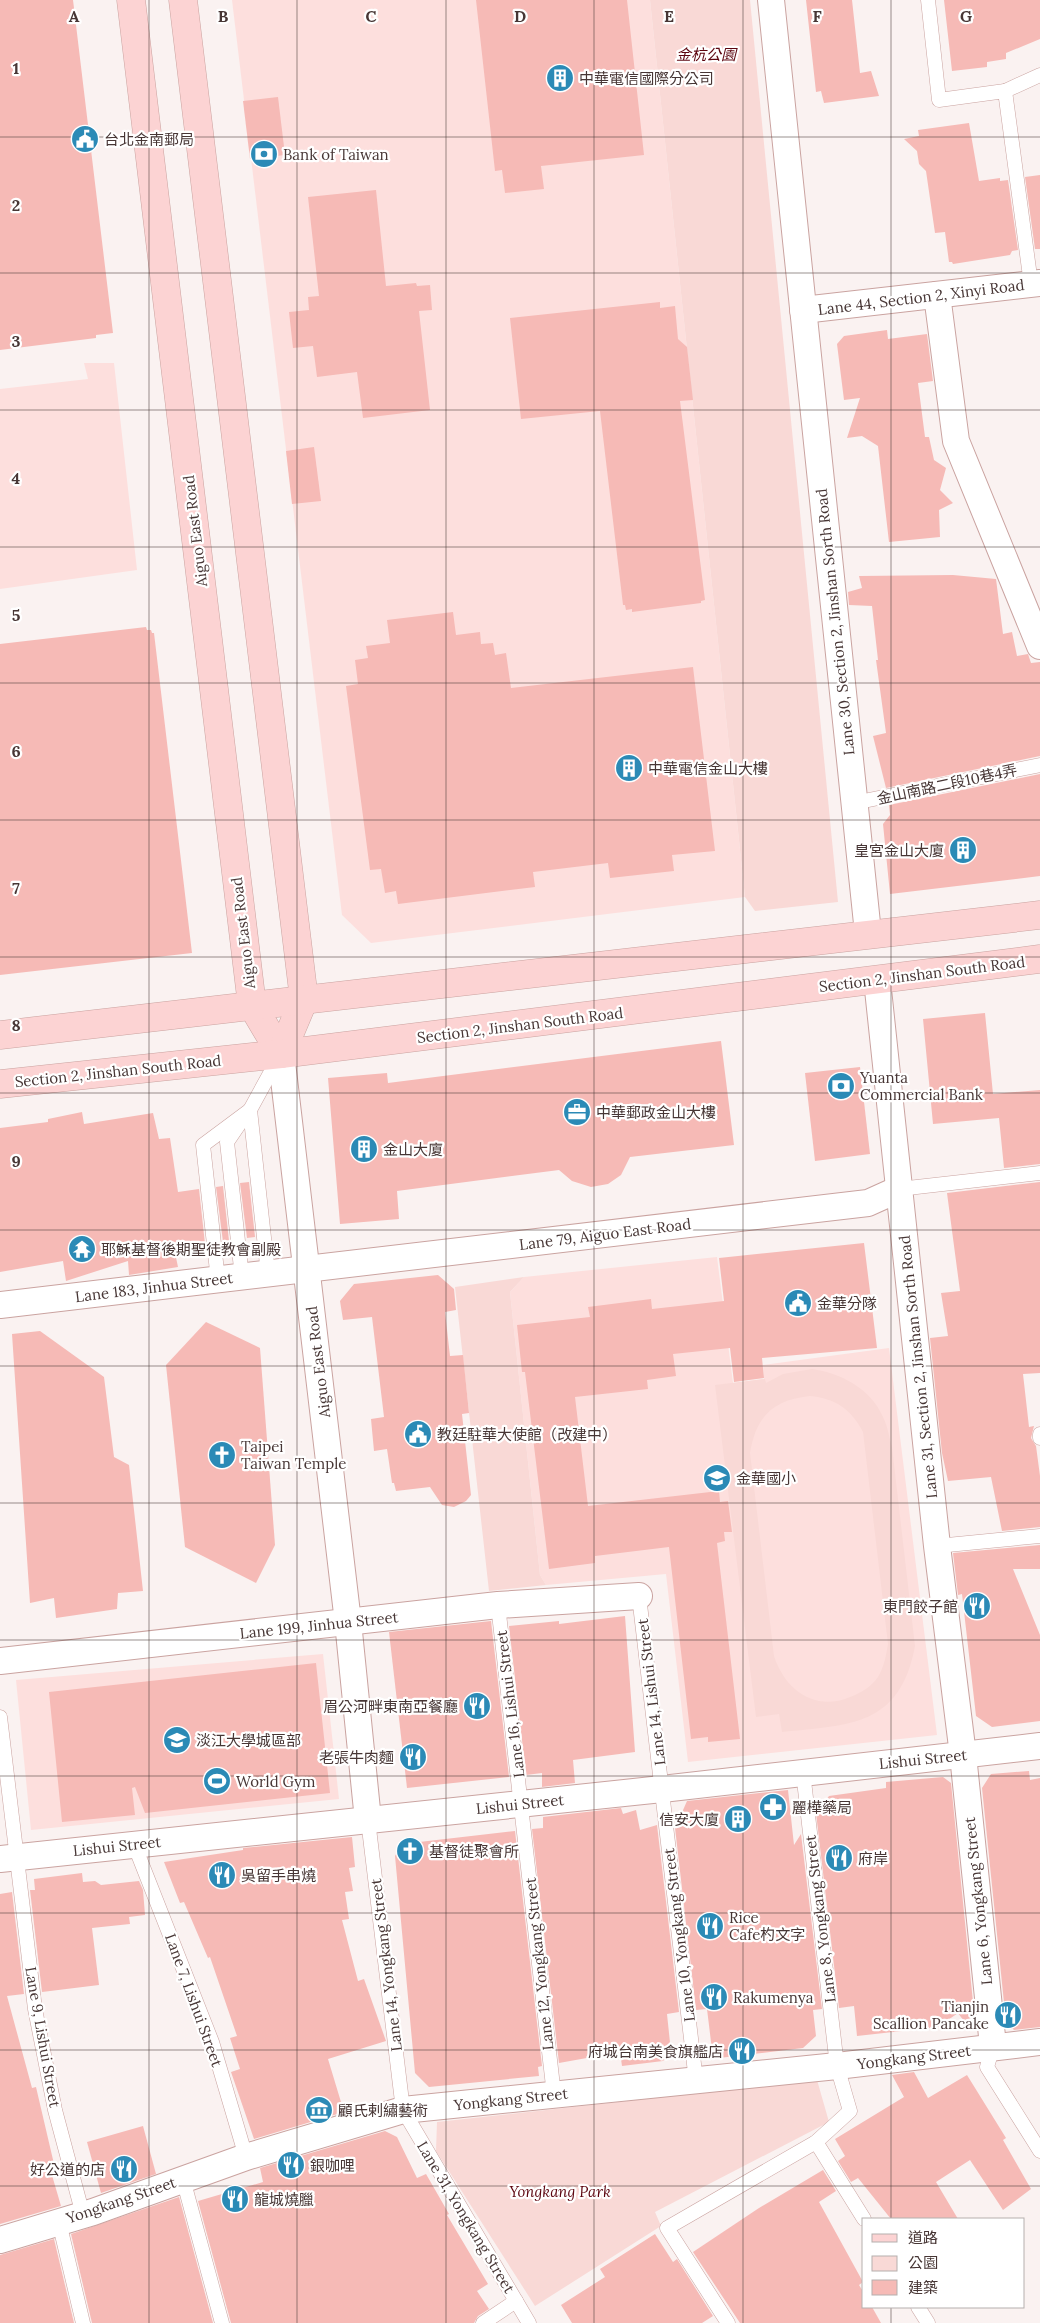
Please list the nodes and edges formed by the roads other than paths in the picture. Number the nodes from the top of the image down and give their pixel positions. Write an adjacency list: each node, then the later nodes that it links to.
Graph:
1 (131, 0): 18 (street, Aiguo East Road)
2 (183, 0): 17 (street, Aiguo East Road)
3 (771, 0): 9 (street, Lane 30, Section 2, Jinshan Sorth Road)
4 (928, 0): 6 (lane)
5 (1040, 75): 6 (lane)
6 (1006, 91): 7 (lane)
7 (1035, 284): 8 (street, Lane 44, Section 2, Xinyi Road)
8 (936, 295): 9 (street, Lane 44, Section 2, Xinyi Road); 10 (street)
9 (803, 310): 12 (street, Lane 30, Section 2, Jinshan Sorth Road)
10 (1040, 646)
11 (1040, 765): 12 (lane, 金山南路二段10巷4弄)
12 (854, 803): 14 (street, Lane 30, Section 2, Jinshan Sorth Road)
13 (1040, 915): 14 (street)
14 (868, 933): 17 (street)
15 (1040, 959): 16 (street, Section 2, Jinshan South Road)
16 (877, 980): 20 (street, Section 2, Jinshan South Road); 24 (street, Lane 31, Section 2, Jinshan Sorth Road)
17 (304, 999): 18 (street); 20 (street, Aiguo East Road)
18 (252, 1005): 19 (street); 20 (street, Aiguo East Road)
19 (0, 1035)
20 (281, 1054): 21 (street, Section 2, Jinshan South Road); 22 (lane); 25 (street, Aiguo East Road)
21 (0, 1084)
22 (250, 1110): 26 (lane); 27 (lane); 27 (lane)
23 (1040, 1173): 24 (lane)
24 (900, 1189): 25 (street, Lane 79, Aiguo East Road); 30 (street, Lane 31, Section 2, Jinshan Sorth Road)
25 (307, 1269): 26 (street, Lane 183, Jinhua Street); 33 (street, Aiguo East Road)
26 (268, 1274): 27 (street, Lane 183, Jinhua Street)
27 (230, 1278): 28 (street, Lane 183, Jinhua Street)
28 (0, 1305)
29 (1040, 1536): 30 (lane)
30 (937, 1546): 37 (street, Lane 31, Section 2, Jinshan Sorth Road)
31 (639, 1596): 32 (street, Lane 199, Jinhua Street); 39 (lane, Lane 14, Lishui Street)
32 (498, 1605): 33 (street, Lane 199, Jinhua Street); 40 (lane, Lane 16, Lishui Street)
33 (348, 1622): 34 (street, Lane 199, Jinhua Street); 41 (street, Aiguo East Road)
34 (0, 1661)
35 (0, 1717): 43 (lane, Lane 9, Lishui Street)
36 (1040, 1746): 37 (street, Lishui Street)
37 (963, 1755): 38 (street, Lishui Street); 45 (street, Lane 6, Yongkang Street)
38 (803, 1772): 39 (street, Lishui Street); 46 (lane, Lane 8, Yongkang Street)
39 (662, 1789): 40 (street, Lishui Street); 47 (lane, Lane 10, Yongkang Street)
40 (522, 1803): 41 (street, Lishui Street); 48 (lane, Lane 12, Yongkang Street)
41 (368, 1820): 42 (street, Lishui Street); 49 (lane, Lane 14, Yongkang Street)
42 (134, 1844): 43 (street, Lishui Street); 52 (lane, Lane 7, Lishui Street)
43 (8, 1858): 54 (lane, Lane 9, Lishui Street)
44 (1040, 2042): 45 (street, Yongkang Street)
45 (993, 2046): 46 (street, Yongkang Street); 51 (lane)
46 (837, 2066): 47 (street, Yongkang Street); 50 (lane, Lane 8, Yongkang Street)
47 (696, 2080): 48 (street, Yongkang Street)
48 (554, 2095): 49 (street, Yongkang Street)
49 (403, 2110): 52 (street, Yongkang Street); 57 (lane, Lane 31, Yongkang Street)
50 (816, 2142): 55 (lane); 63 (lane)
51 (1040, 2151)
52 (246, 2157): 53 (street, Yongkang Street)
53 (183, 2179): 54 (street, Yongkang Street); 60 (lane)
54 (71, 2218): 56 (street, Yongkang Street); 59 (lane, Lane 9, Lishui Street)
55 (863, 2218)
56 (0, 2240)
57 (516, 2301): 61 (lane); 62 (lane, Lane 31, Yongkang Street)
58 (919, 2308): 64 (lane)
59 (83, 2323)
60 (222, 2323)
61 (483, 2323)
62 (530, 2323)
63 (728, 2323)
64 (928, 2323)

